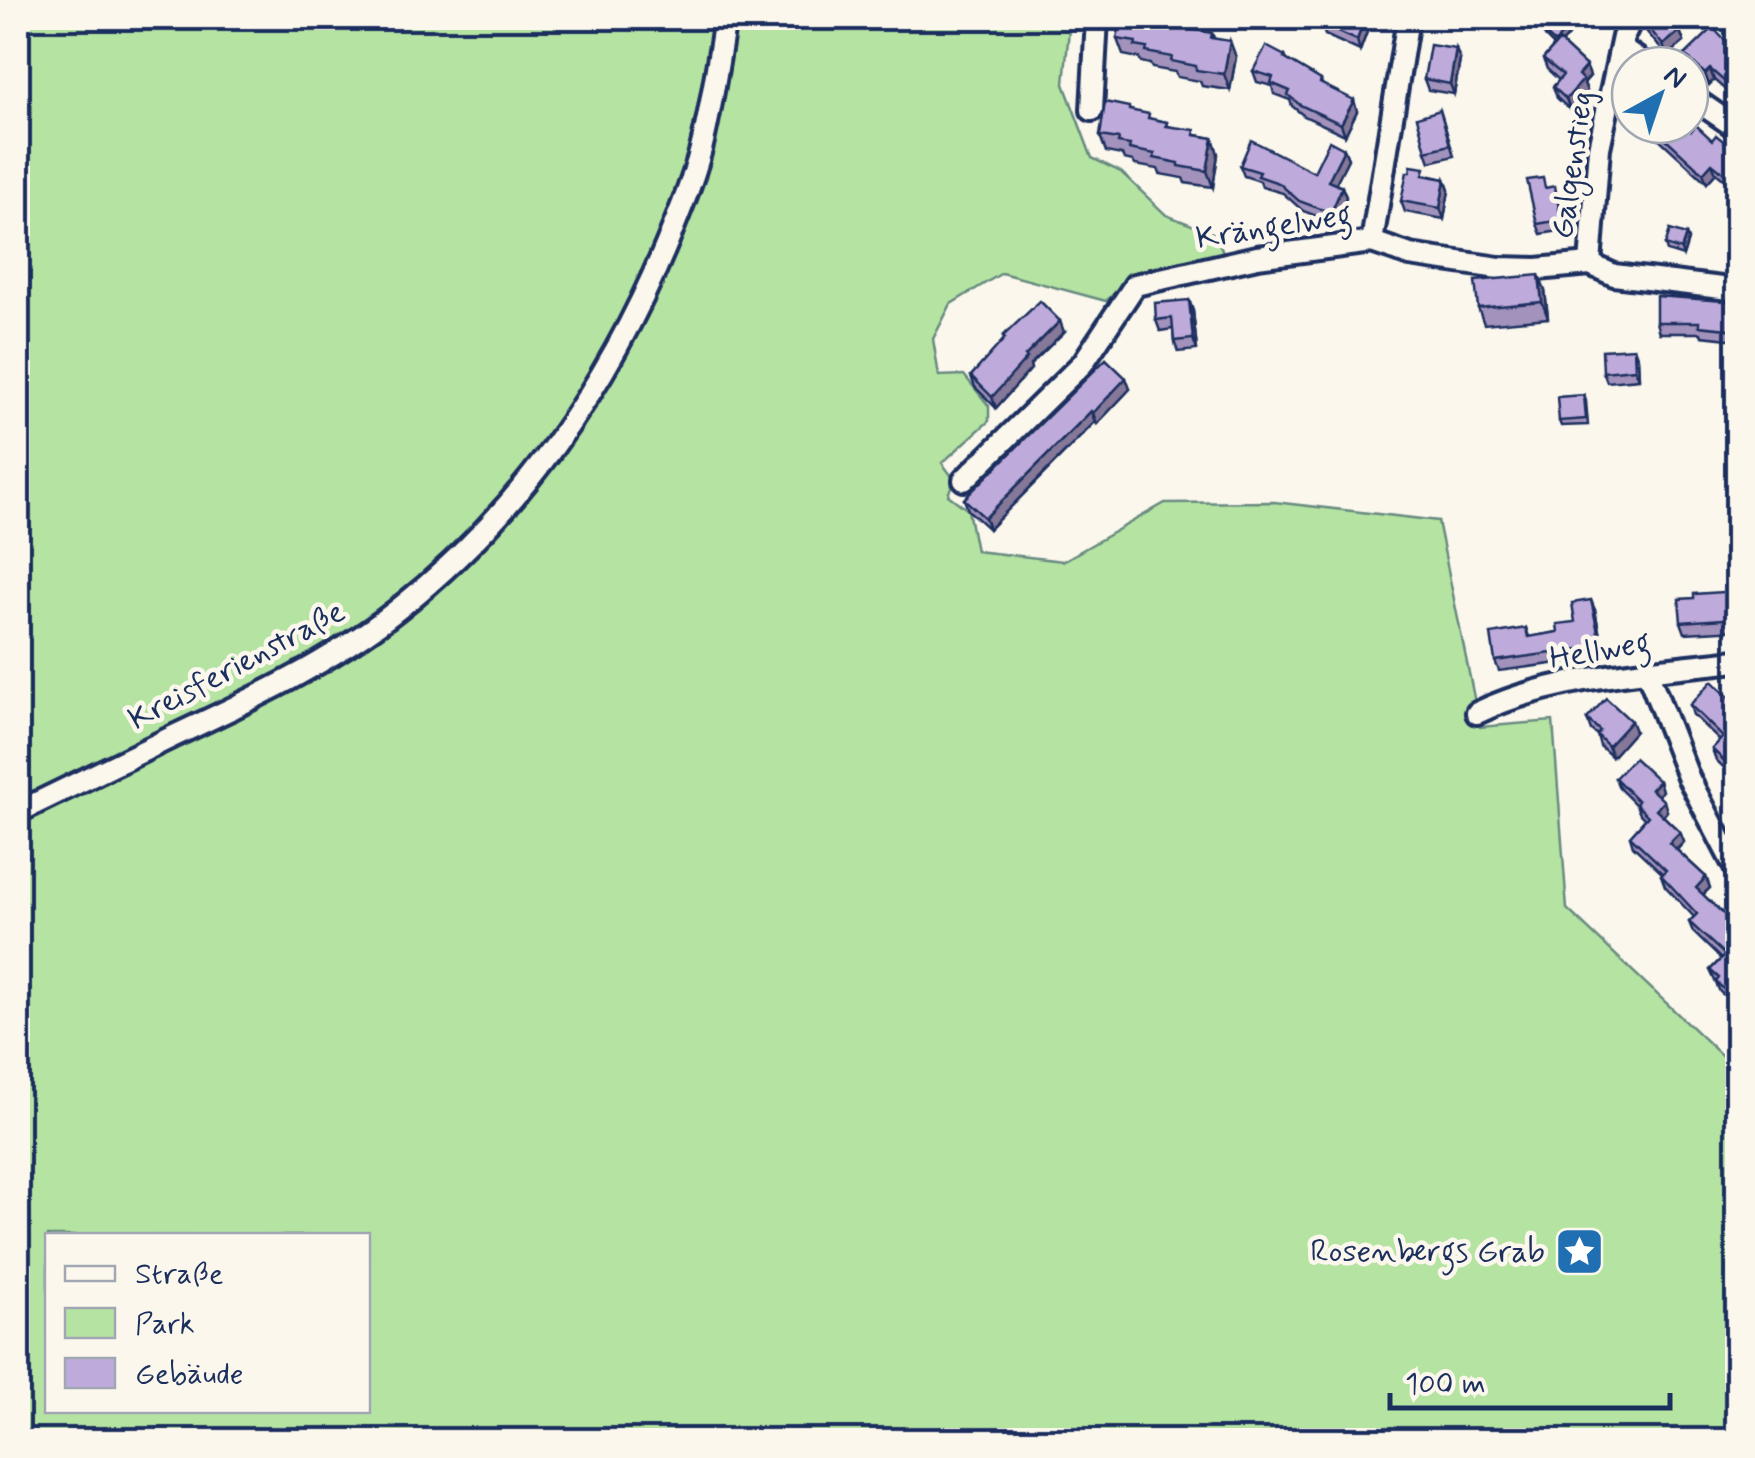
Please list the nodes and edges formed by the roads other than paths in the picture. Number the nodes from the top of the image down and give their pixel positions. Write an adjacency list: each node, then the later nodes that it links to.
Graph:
1 (725, 18): 17 (street, Kreisferienstraße)
2 (1097, 18): 8 (street)
3 (1408, 18): 10 (street)
4 (1632, 18): 5 (street, Galgenstieg)
5 (1623, 45)
6 (1610, 103): 11 (street, Galgenstieg)
7 (1710, 109): 9 (street)
8 (1092, 110)
9 (1738, 128)
10 (1372, 242): 11 (street, Krängelweg); 13 (street, Krängelweg)
11 (1590, 264): 12 (street, Krängelweg)
12 (1738, 290)
13 (964, 480)
14 (1738, 661): 15 (street, Hellweg)
15 (1647, 671): 16 (street, Hellweg); 18 (street)
16 (1477, 713)
17 (18, 812)
18 (1730, 844): 19 (street)
19 (1738, 874)

